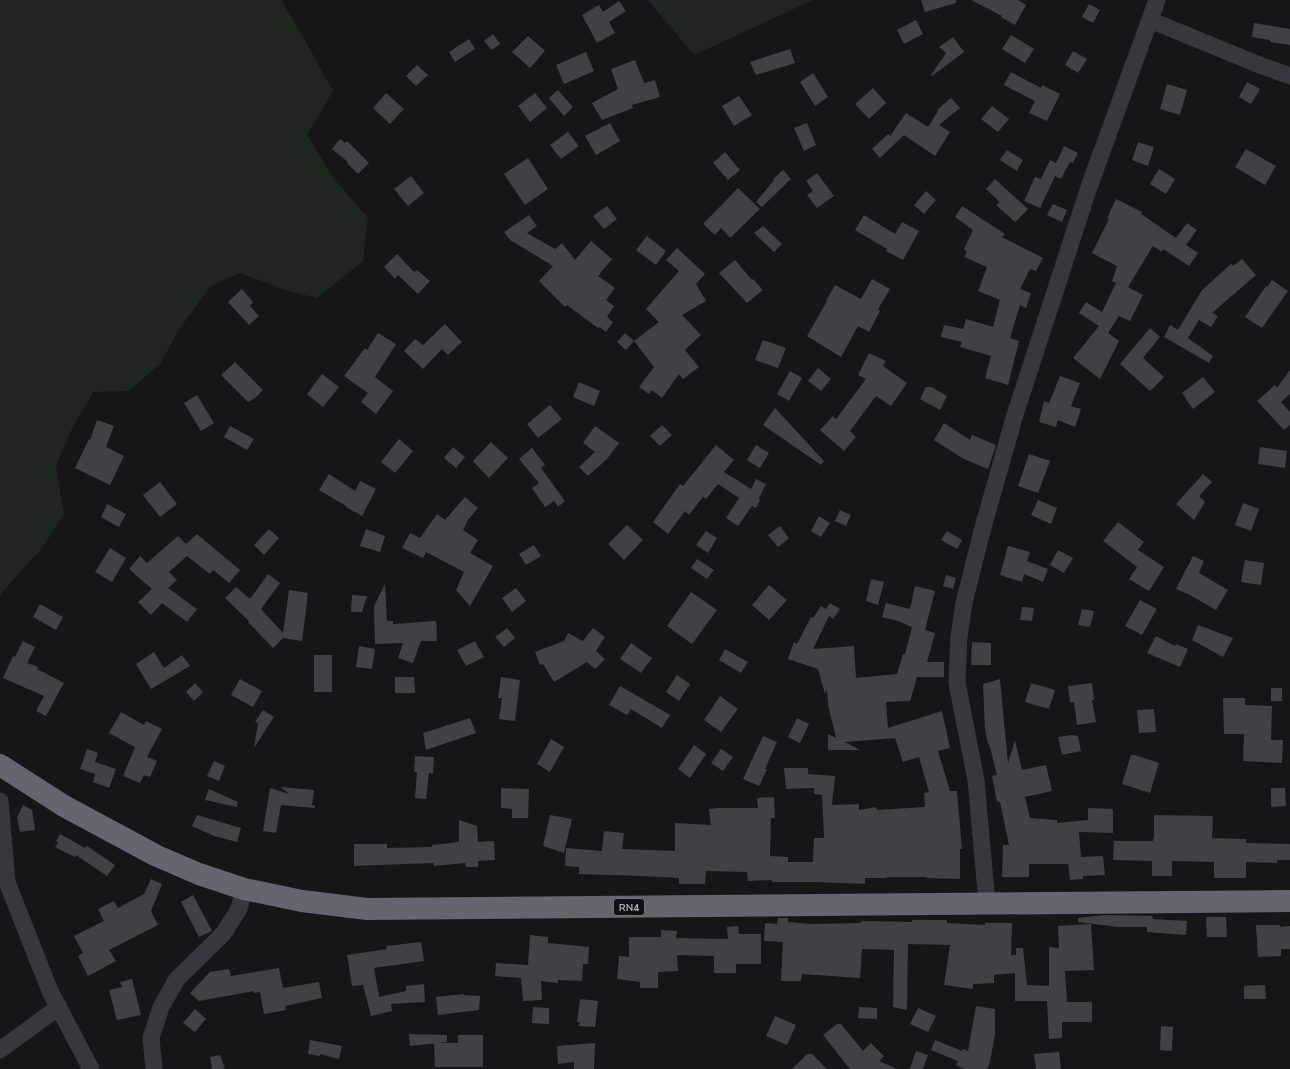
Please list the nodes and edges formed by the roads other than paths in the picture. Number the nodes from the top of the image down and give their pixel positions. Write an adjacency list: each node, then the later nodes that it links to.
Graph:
1 (1157, 0): 2 (street)
2 (1150, 20): 3 (street); 8 (street)
3 (1290, 76)
4 (0, 765): 6 (highway, RN4)
5 (0, 800): 9 (street)
6 (244, 889): 8 (highway, RN4); 12 (street)
7 (1290, 901): 8 (highway, RN4)
8 (987, 903)
9 (59, 1007): 10 (street); 11 (street)
10 (0, 1050)
11 (91, 1069)
12 (154, 1069)

